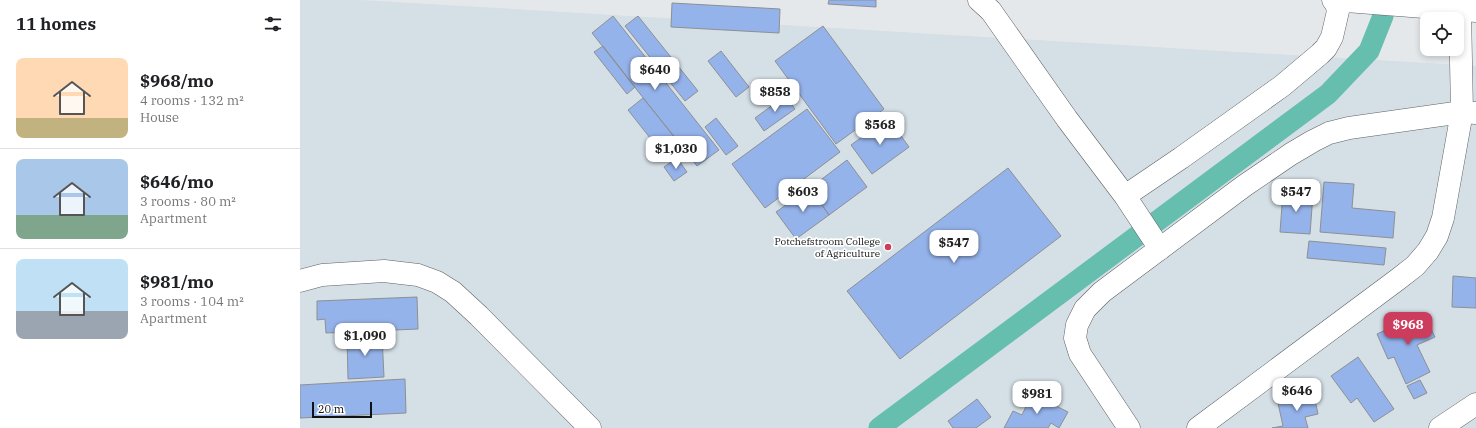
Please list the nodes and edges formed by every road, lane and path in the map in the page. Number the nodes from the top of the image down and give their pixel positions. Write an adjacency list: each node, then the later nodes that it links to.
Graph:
1 (979, 0): 5 (street)
2 (1334, 0): 3 (street); 5 (street)
3 (1468, 10): 4 (street)
4 (1469, 113): 6 (street); 11 (street)
5 (1125, 196): 6 (street)
6 (1151, 236): 10 (street)
7 (300, 281): 9 (street)
8 (1476, 404): 12 (street)
9 (590, 428)
10 (1129, 428)
11 (1198, 428)
12 (1440, 428)

